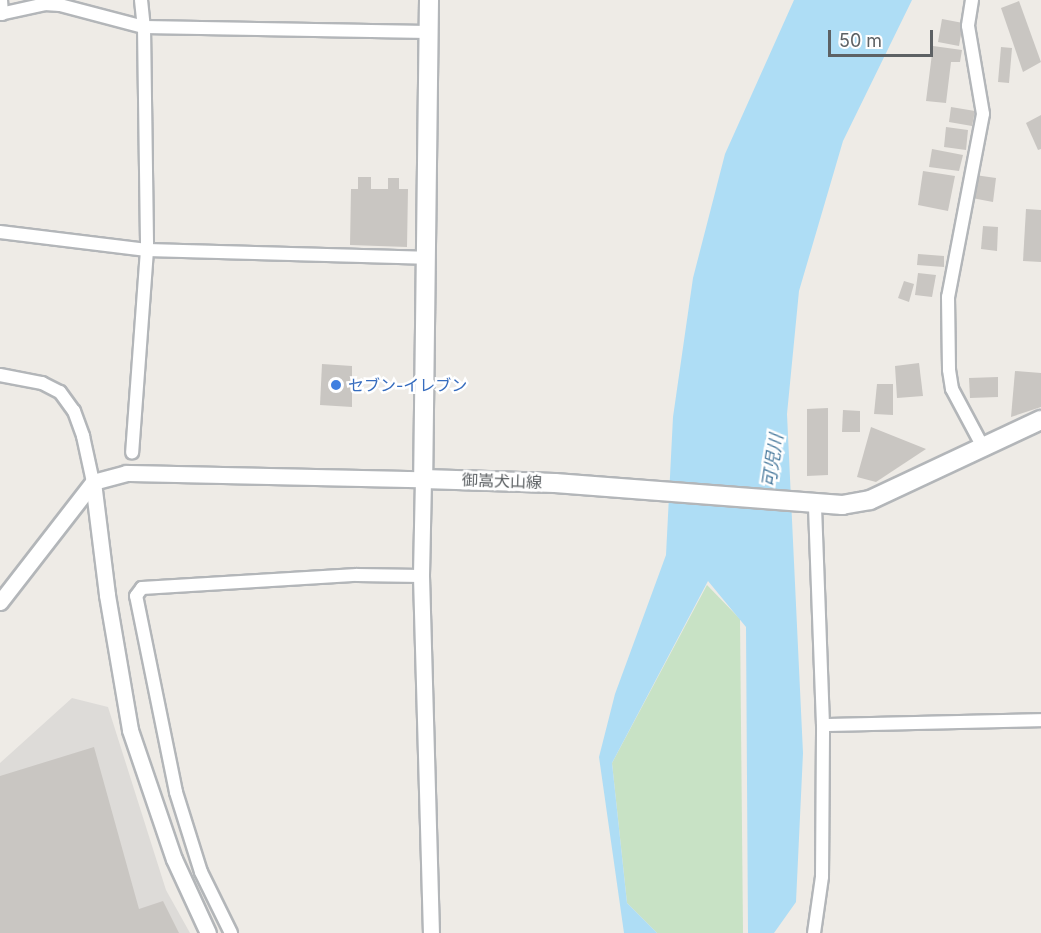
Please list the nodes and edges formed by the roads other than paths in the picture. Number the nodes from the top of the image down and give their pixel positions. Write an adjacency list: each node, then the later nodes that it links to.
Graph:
1 (1, 0): 5 (street)
2 (141, 0): 6 (street)
3 (429, 0): 7 (main road)
4 (972, 0): 13 (street)
5 (1, 14): 6 (street)
6 (144, 27): 7 (street); 9 (street)
7 (428, 32): 10 (main road)
8 (0, 232): 9 (street)
9 (147, 250): 10 (street); 14 (street)
10 (425, 258): 15 (main road)
11 (0, 375): 16 (street)
12 (1041, 420): 13 (main road, 御嵩犬山線)
13 (983, 447): 17 (main road, 御嵩犬山線)
14 (132, 452)
15 (423, 479): 16 (street); 17 (main road, 御嵩犬山線); 18 (street)
16 (93, 482): 19 (street); 22 (street)
17 (810, 505): 21 (street)
18 (421, 576): 23 (street); 24 (street)
19 (0, 602)
20 (1041, 720): 21 (street)
21 (823, 725): 25 (street)
22 (208, 933)
23 (231, 933)
24 (431, 933)
25 (814, 933)

